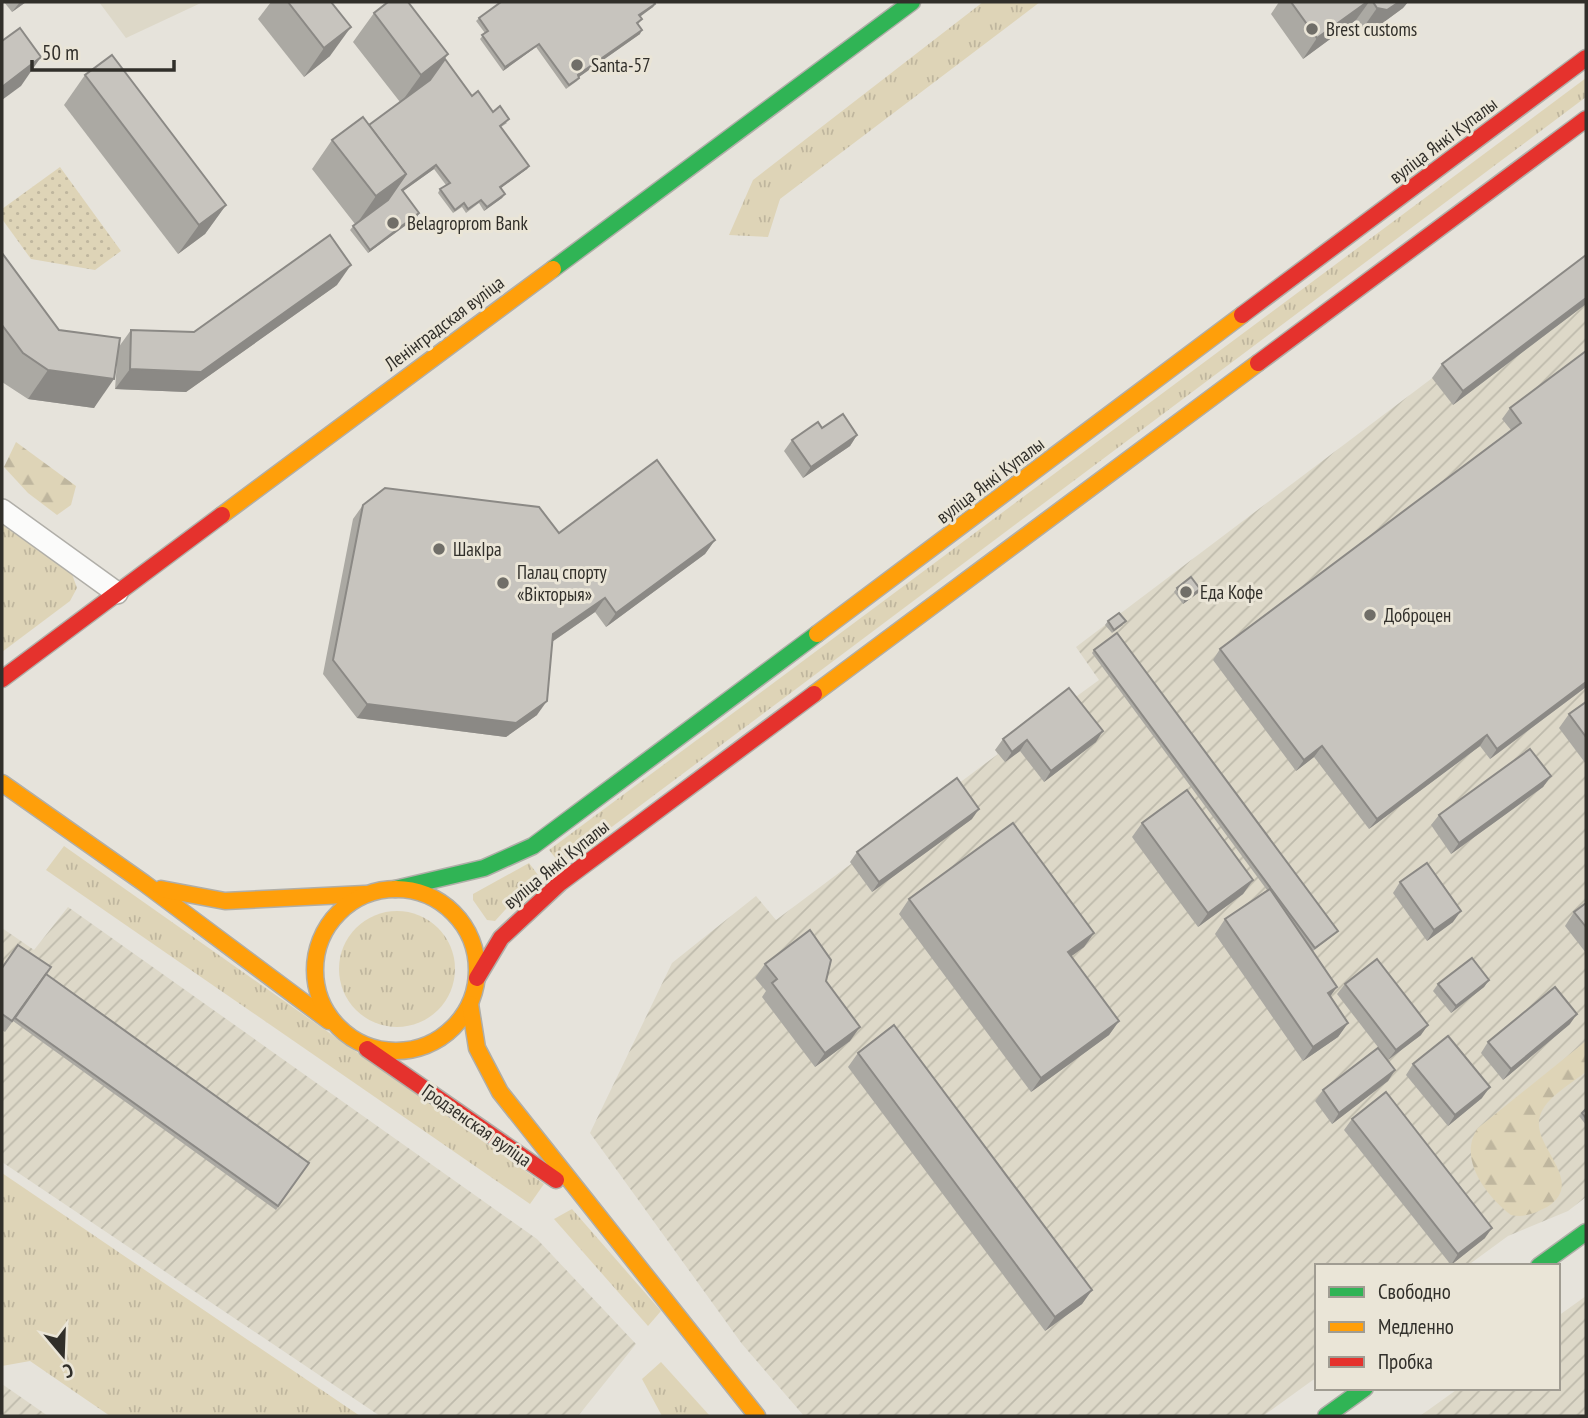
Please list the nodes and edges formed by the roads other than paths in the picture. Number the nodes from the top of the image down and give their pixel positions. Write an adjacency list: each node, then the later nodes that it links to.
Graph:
1 (912, 2): 5 (main road, Ленінградская вуліца)
2 (1586, 58): 9 (main road, вуліца Янкі Купалы)
3 (1586, 119): 11 (main road, вуліца Янкі Купалы)
4 (2, 510): 5 (street)
5 (117, 593): 6 (main road, Ленінградская вуліца)
6 (2, 679)
7 (2, 783): 8 (main road)
8 (144, 883): 10 (main road); 13 (main road)
9 (395, 889): 10 (main road); 11 (main road)
10 (369, 894): 13 (main road)
11 (477, 978): 12 (main road)
12 (470, 1004): 14 (main road); 15 (main road, Гродзенская вуліца)
13 (335, 1025): 14 (main road)
14 (356, 1042): 15 (main road, Гродзенская вуліца)
15 (594, 1211): 19 (main road, Гродзенская вуліца)
16 (1586, 1232): 17 (main road)
17 (1542, 1264)
18 (1362, 1390): 20 (main road)
19 (757, 1416)
20 (1326, 1416)

